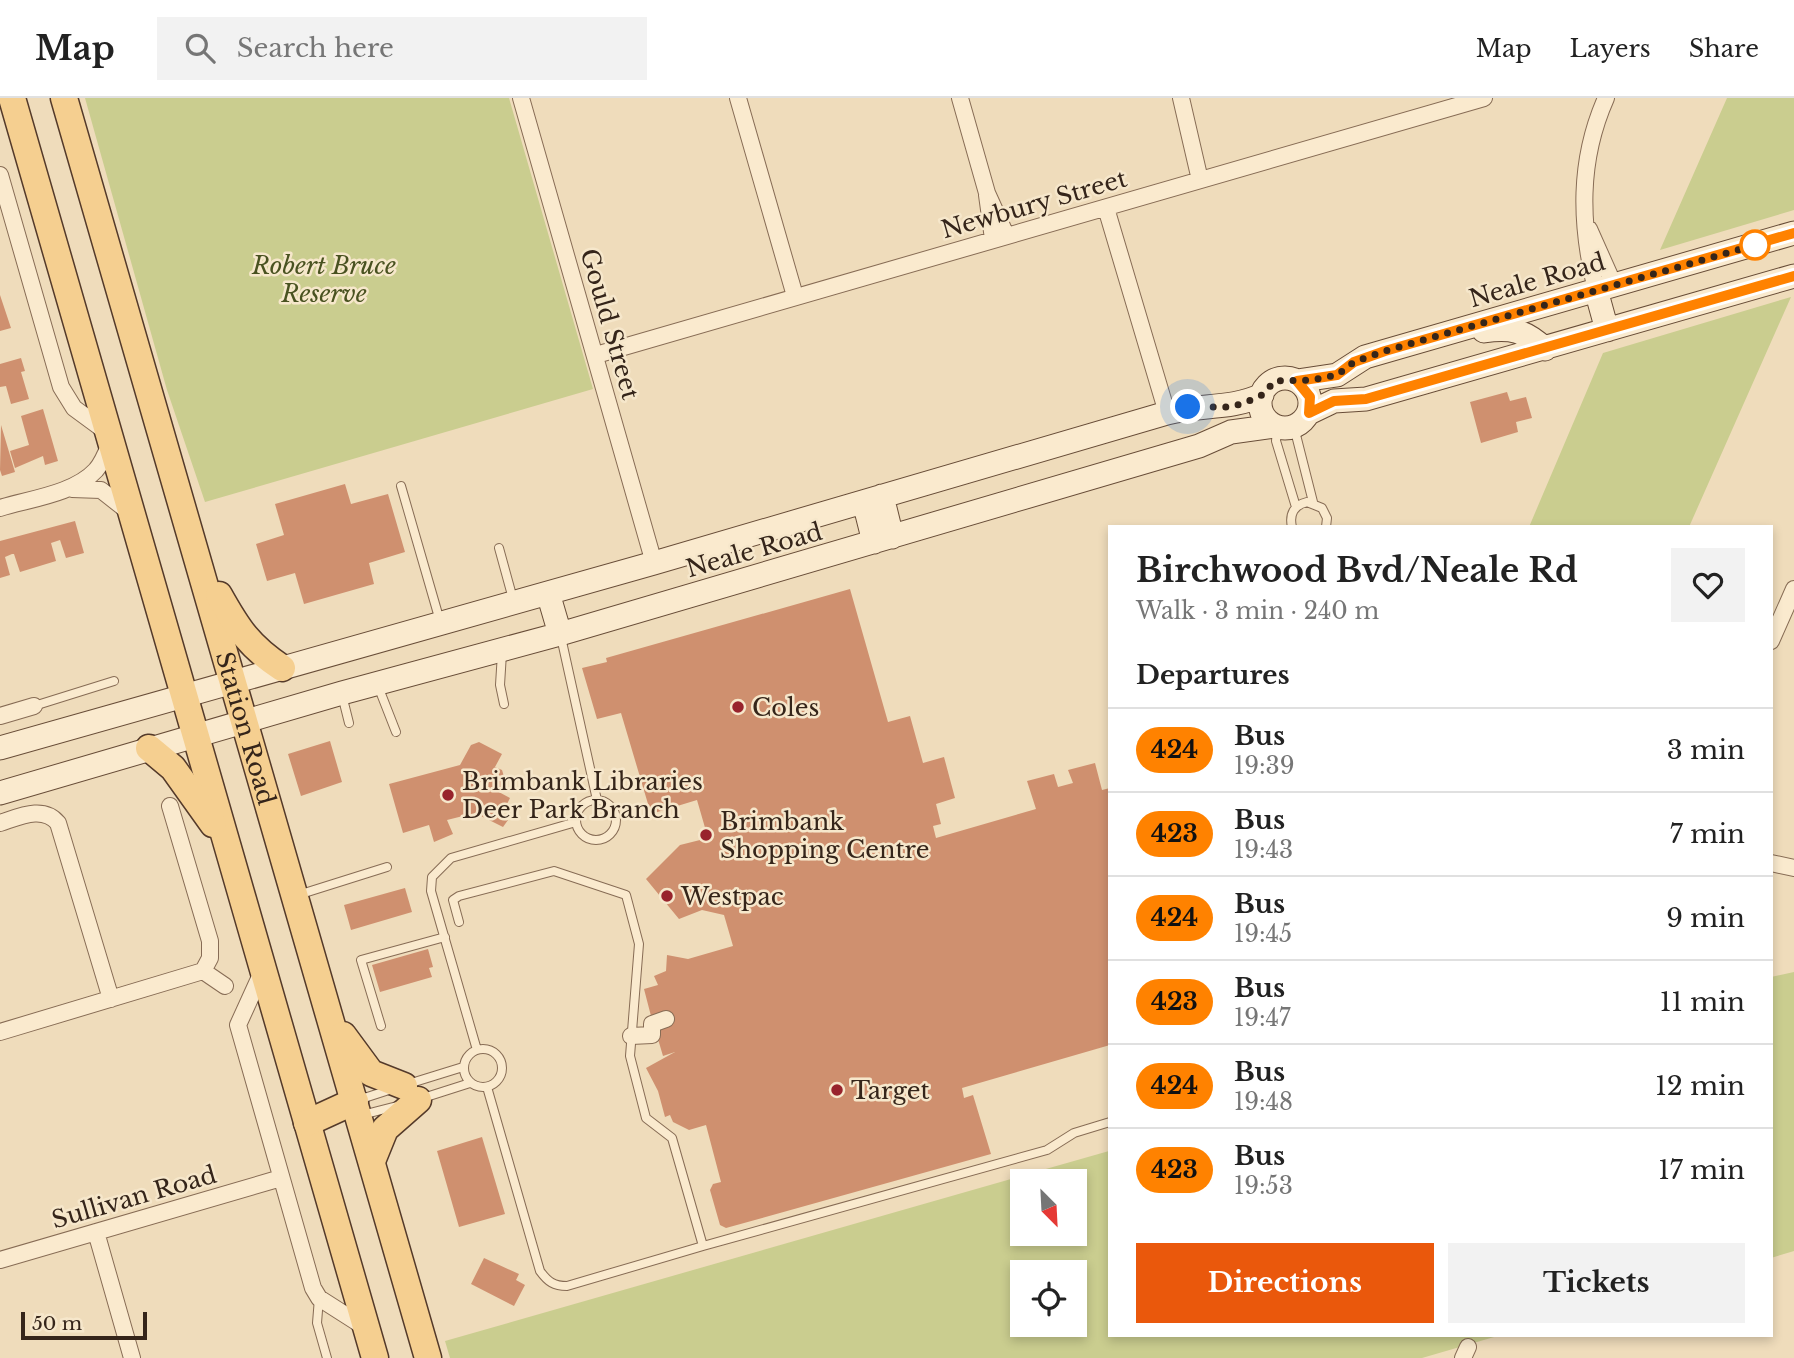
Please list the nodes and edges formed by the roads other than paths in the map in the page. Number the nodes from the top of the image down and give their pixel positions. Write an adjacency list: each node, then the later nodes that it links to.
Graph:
1 (12, 98): 26 (main road, Station Road)
2 (64, 98): 38 (main road, Station Road)
3 (521, 98): 21 (street, Gould Street)
4 (738, 98): 17 (street)
5 (960, 98): 14 (street)
6 (1181, 98): 11 (street)
7 (1484, 98): 9 (street, Newbury Street)
8 (1606, 98): 16 (street)
9 (1443, 104): 11 (street, Newbury Street)
10 (0, 175): 26 (street)
11 (1205, 179): 12 (street, Newbury Street)
12 (1106, 208): 14 (street, Newbury Street); 24 (street)
13 (1794, 233): 16 (street, Neale Road)
14 (1000, 237): 17 (street, Newbury Street)
15 (1794, 276): 18 (street, Neale Road)
16 (1605, 288): 18 (street); 19 (street, Neale Road)
17 (795, 296): 21 (street, Newbury Street)
18 (1616, 327): 20 (street, Neale Road)
19 (1405, 344): 20 (street); 22 (street, Neale Road)
20 (1545, 349): 25 (street, Neale Road)
21 (596, 355): 39 (street, Gould Street)
22 (1297, 381): 23 (street); 25 (street)
23 (1262, 395): 24 (street, Neale Road); 25 (street)
24 (1167, 413): 29 (street, Neale Road)
25 (1289, 423): 30 (lane); 31 (lane); 36 (street, Neale Road)
26 (110, 437): 28 (street); 33 (main road, Station Road)
27 (401, 486): 44 (lane)
28 (63, 489): 32 (street); 33 (street)
29 (873, 499): 36 (street); 39 (street, Neale Road)
30 (1312, 502): 31 (lane); 35 (lane)
31 (1296, 507): 34 (lane)
32 (0, 508)
33 (132, 515): 53 (main road, Station Road)
34 (1288, 525)
35 (1326, 525)
36 (883, 540): 45 (street, Neale Road)
37 (499, 548): 42 (lane)
38 (195, 550): 48 (main road); 50 (main road, Station Road)
39 (654, 563): 41 (street, Neale Road)
40 (1794, 589): 43 (street)
41 (548, 593): 42 (street, Neale Road); 45 (street)
42 (514, 603): 44 (street, Neale Road)
43 (1789, 614): 46 (street)
44 (440, 624): 48 (street, Neale Road)
45 (560, 634): 47 (street, Neale Road); 64 (lane)
46 (1773, 638)
47 (502, 650): 51 (street, Neale Road); 54 (lane)
48 (282, 668): 50 (street, Neale Road)
49 (114, 681): 55 (lane)
50 (233, 682): 53 (street, Neale Road); 57 (main road, Station Road)
51 (378, 684): 52 (street, Neale Road); 59 (lane)
52 (342, 693): 57 (street, Neale Road); 58 (lane)
53 (185, 694): 60 (main road, Station Road); 61 (street, Neale Road)
54 (504, 704)
55 (34, 706): 56 (street)
56 (1, 710)
57 (245, 722): 60 (street, Neale Road); 72 (main road, Station Road)
58 (349, 723)
59 (397, 732)
60 (198, 735): 62 (street, Neale Road); 68 (main road, Station Road)
61 (0, 748)
62 (149, 748): 63 (street, Neale Road); 68 (main road)
63 (0, 793)
64 (597, 800): 67 (lane); 67 (lane)
65 (170, 806): 76 (street)
66 (0, 822): 78 (street)
67 (576, 822): 74 (lane)
68 (229, 853): 75 (main road, Station Road)
69 (1773, 863): 71 (street)
70 (387, 867): 72 (lane)
71 (1794, 868)
72 (295, 896): 80 (main road, Station Road)
73 (459, 922): 83 (lane)
74 (445, 937): 81 (lane); 84 (lane)
75 (263, 970): 90 (main road, Station Road); 93 (street)
76 (203, 971): 77 (street); 78 (street)
77 (225, 986)
78 (111, 999): 82 (street)
79 (666, 1019): 83 (street)
80 (332, 1020): 88 (main road); 89 (main road, Station Road)
81 (381, 1027)
82 (0, 1031)
83 (631, 1036): 95 (lane)
84 (477, 1050): 85 (lane); 87 (lane)
85 (463, 1067): 86 (lane); 88 (lane)
86 (470, 1083): 87 (lane); 88 (lane)
87 (487, 1087): 95 (lane)
88 (411, 1093): 89 (lane); 89 (lane); 92 (main road)
89 (357, 1109): 90 (main road); 92 (main road, Station Road)
90 (307, 1123): 98 (main road, Station Road)
91 (1108, 1123): 95 (lane)
92 (372, 1161): 102 (main road, Station Road)
93 (281, 1178): 94 (street, Sullivan Road); 97 (street)
94 (96, 1232): 96 (street, Sullivan Road); 99 (street)
95 (703, 1246)
96 (0, 1260)
97 (318, 1297): 98 (street); 100 (lane)
98 (366, 1328): 101 (main road, Station Road)
99 (132, 1358)
100 (327, 1358)
101 (374, 1358)
102 (428, 1358)

